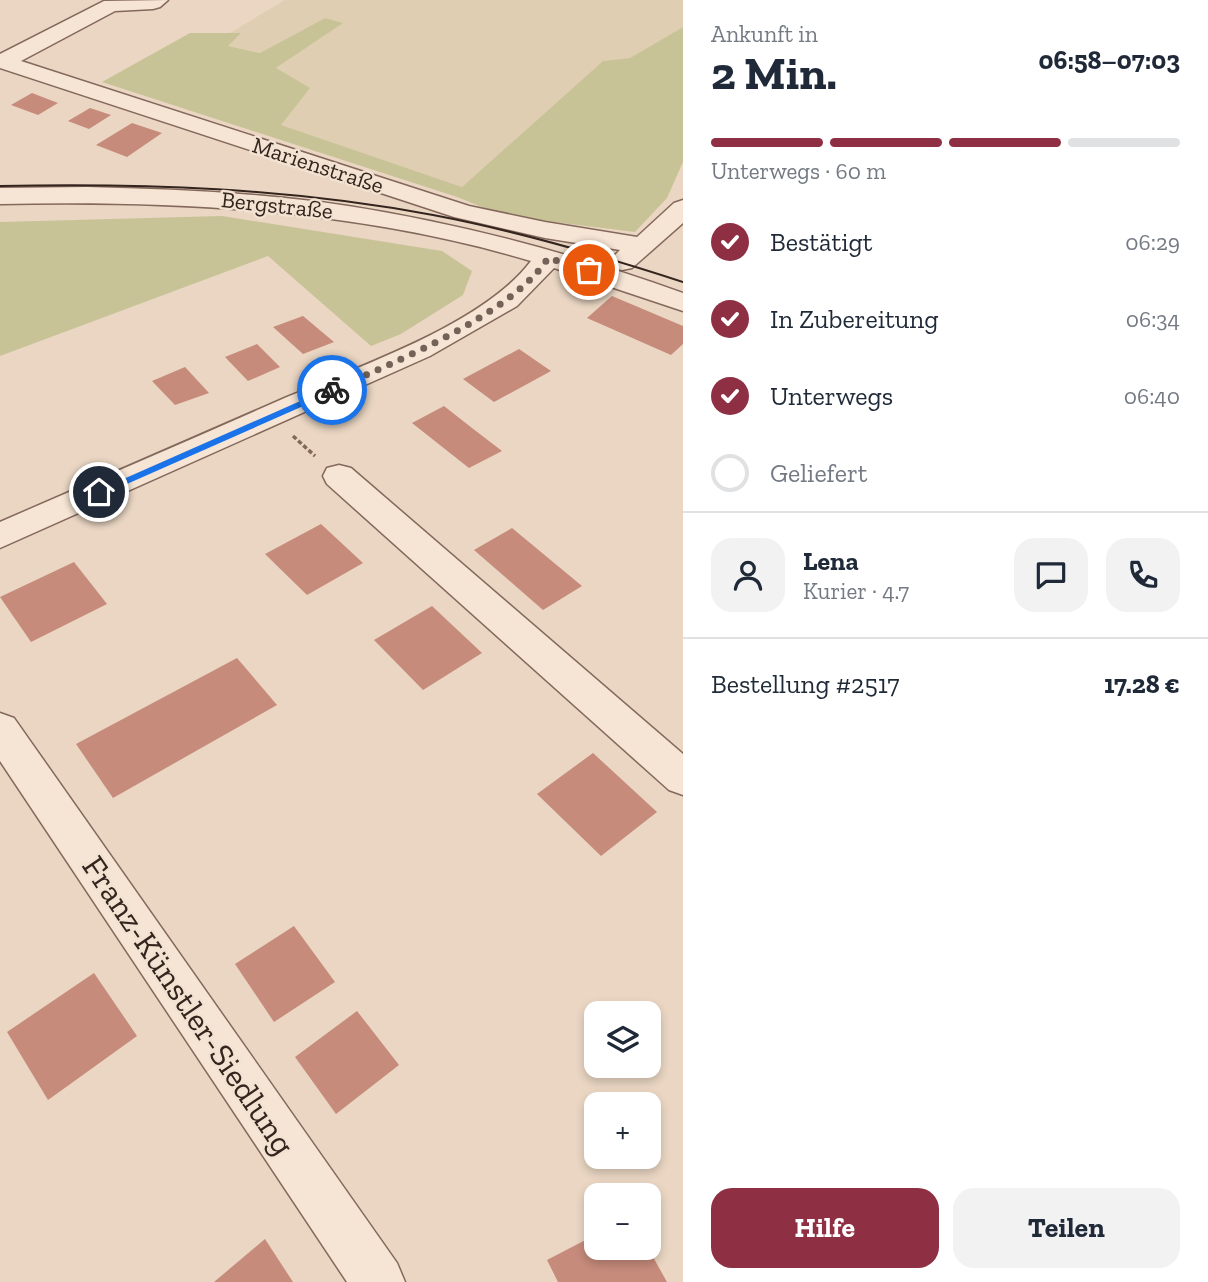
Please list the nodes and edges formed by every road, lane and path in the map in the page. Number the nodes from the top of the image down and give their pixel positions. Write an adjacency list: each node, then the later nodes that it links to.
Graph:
1 (158, 0): 2 (street)
2 (1, 62): 5 (street, Marienstraße)
3 (0, 196): 6 (street, Bergstraße)
4 (683, 208): 5 (street)
5 (642, 246): 7 (street)
6 (548, 258): 7 (street); 10 (street)
7 (610, 276): 8 (street)
8 (683, 303)
9 (339, 476): 12 (street)
10 (0, 536)
11 (0, 729): 13 (street, Franz-Künstler-Siedlung)
12 (683, 778)
13 (378, 1282)

